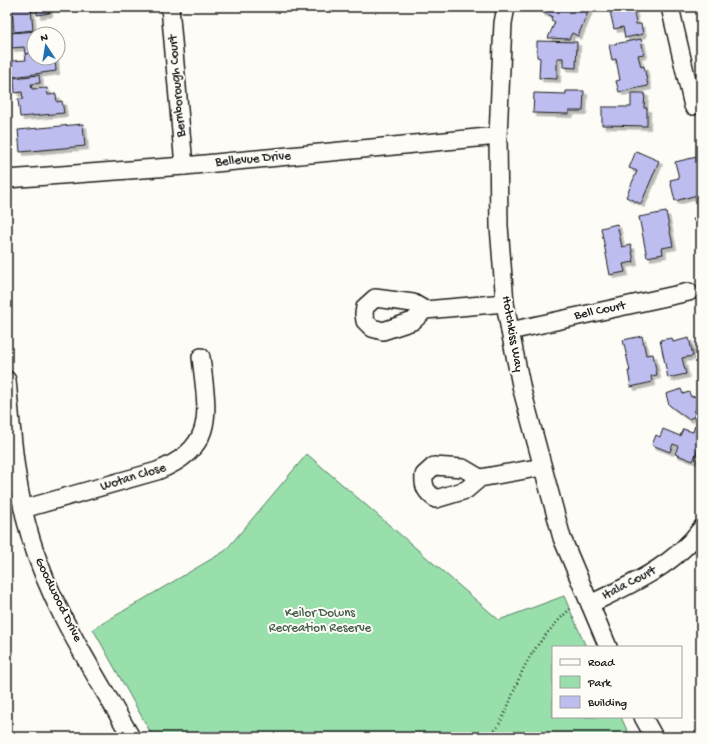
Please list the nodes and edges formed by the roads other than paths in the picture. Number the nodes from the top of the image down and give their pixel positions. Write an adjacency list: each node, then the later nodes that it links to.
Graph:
1 (170, 7): 6 (street, Bernborough Court)
2 (506, 7): 5 (street, Hotchkiss Way)
3 (670, 7): 4 (street)
4 (693, 106)
5 (498, 136): 6 (street, Bellevue Drive); 9 (street, Hotchkiss Way)
6 (184, 166): 7 (street, Bellevue Drive)
7 (7, 180)
8 (689, 292): 11 (street, Bell Court)
9 (505, 303): 10 (street); 11 (street, Hotchkiss Way)
10 (425, 310)
11 (510, 331): 14 (street, Hotchkiss Way)
12 (202, 357): 16 (street, Wotan Close)
13 (7, 380): 16 (street, Goodwood Drive)
14 (542, 467): 15 (street); 18 (street, Hotchkiss Way)
15 (480, 478)
16 (23, 509): 21 (street, Goodwood Drive)
17 (701, 529): 18 (street, Itala Court)
18 (590, 604): 19 (street, Hotchkiss Way)
19 (608, 646)
20 (644, 718): 22 (street)
21 (132, 737)
22 (654, 737)

